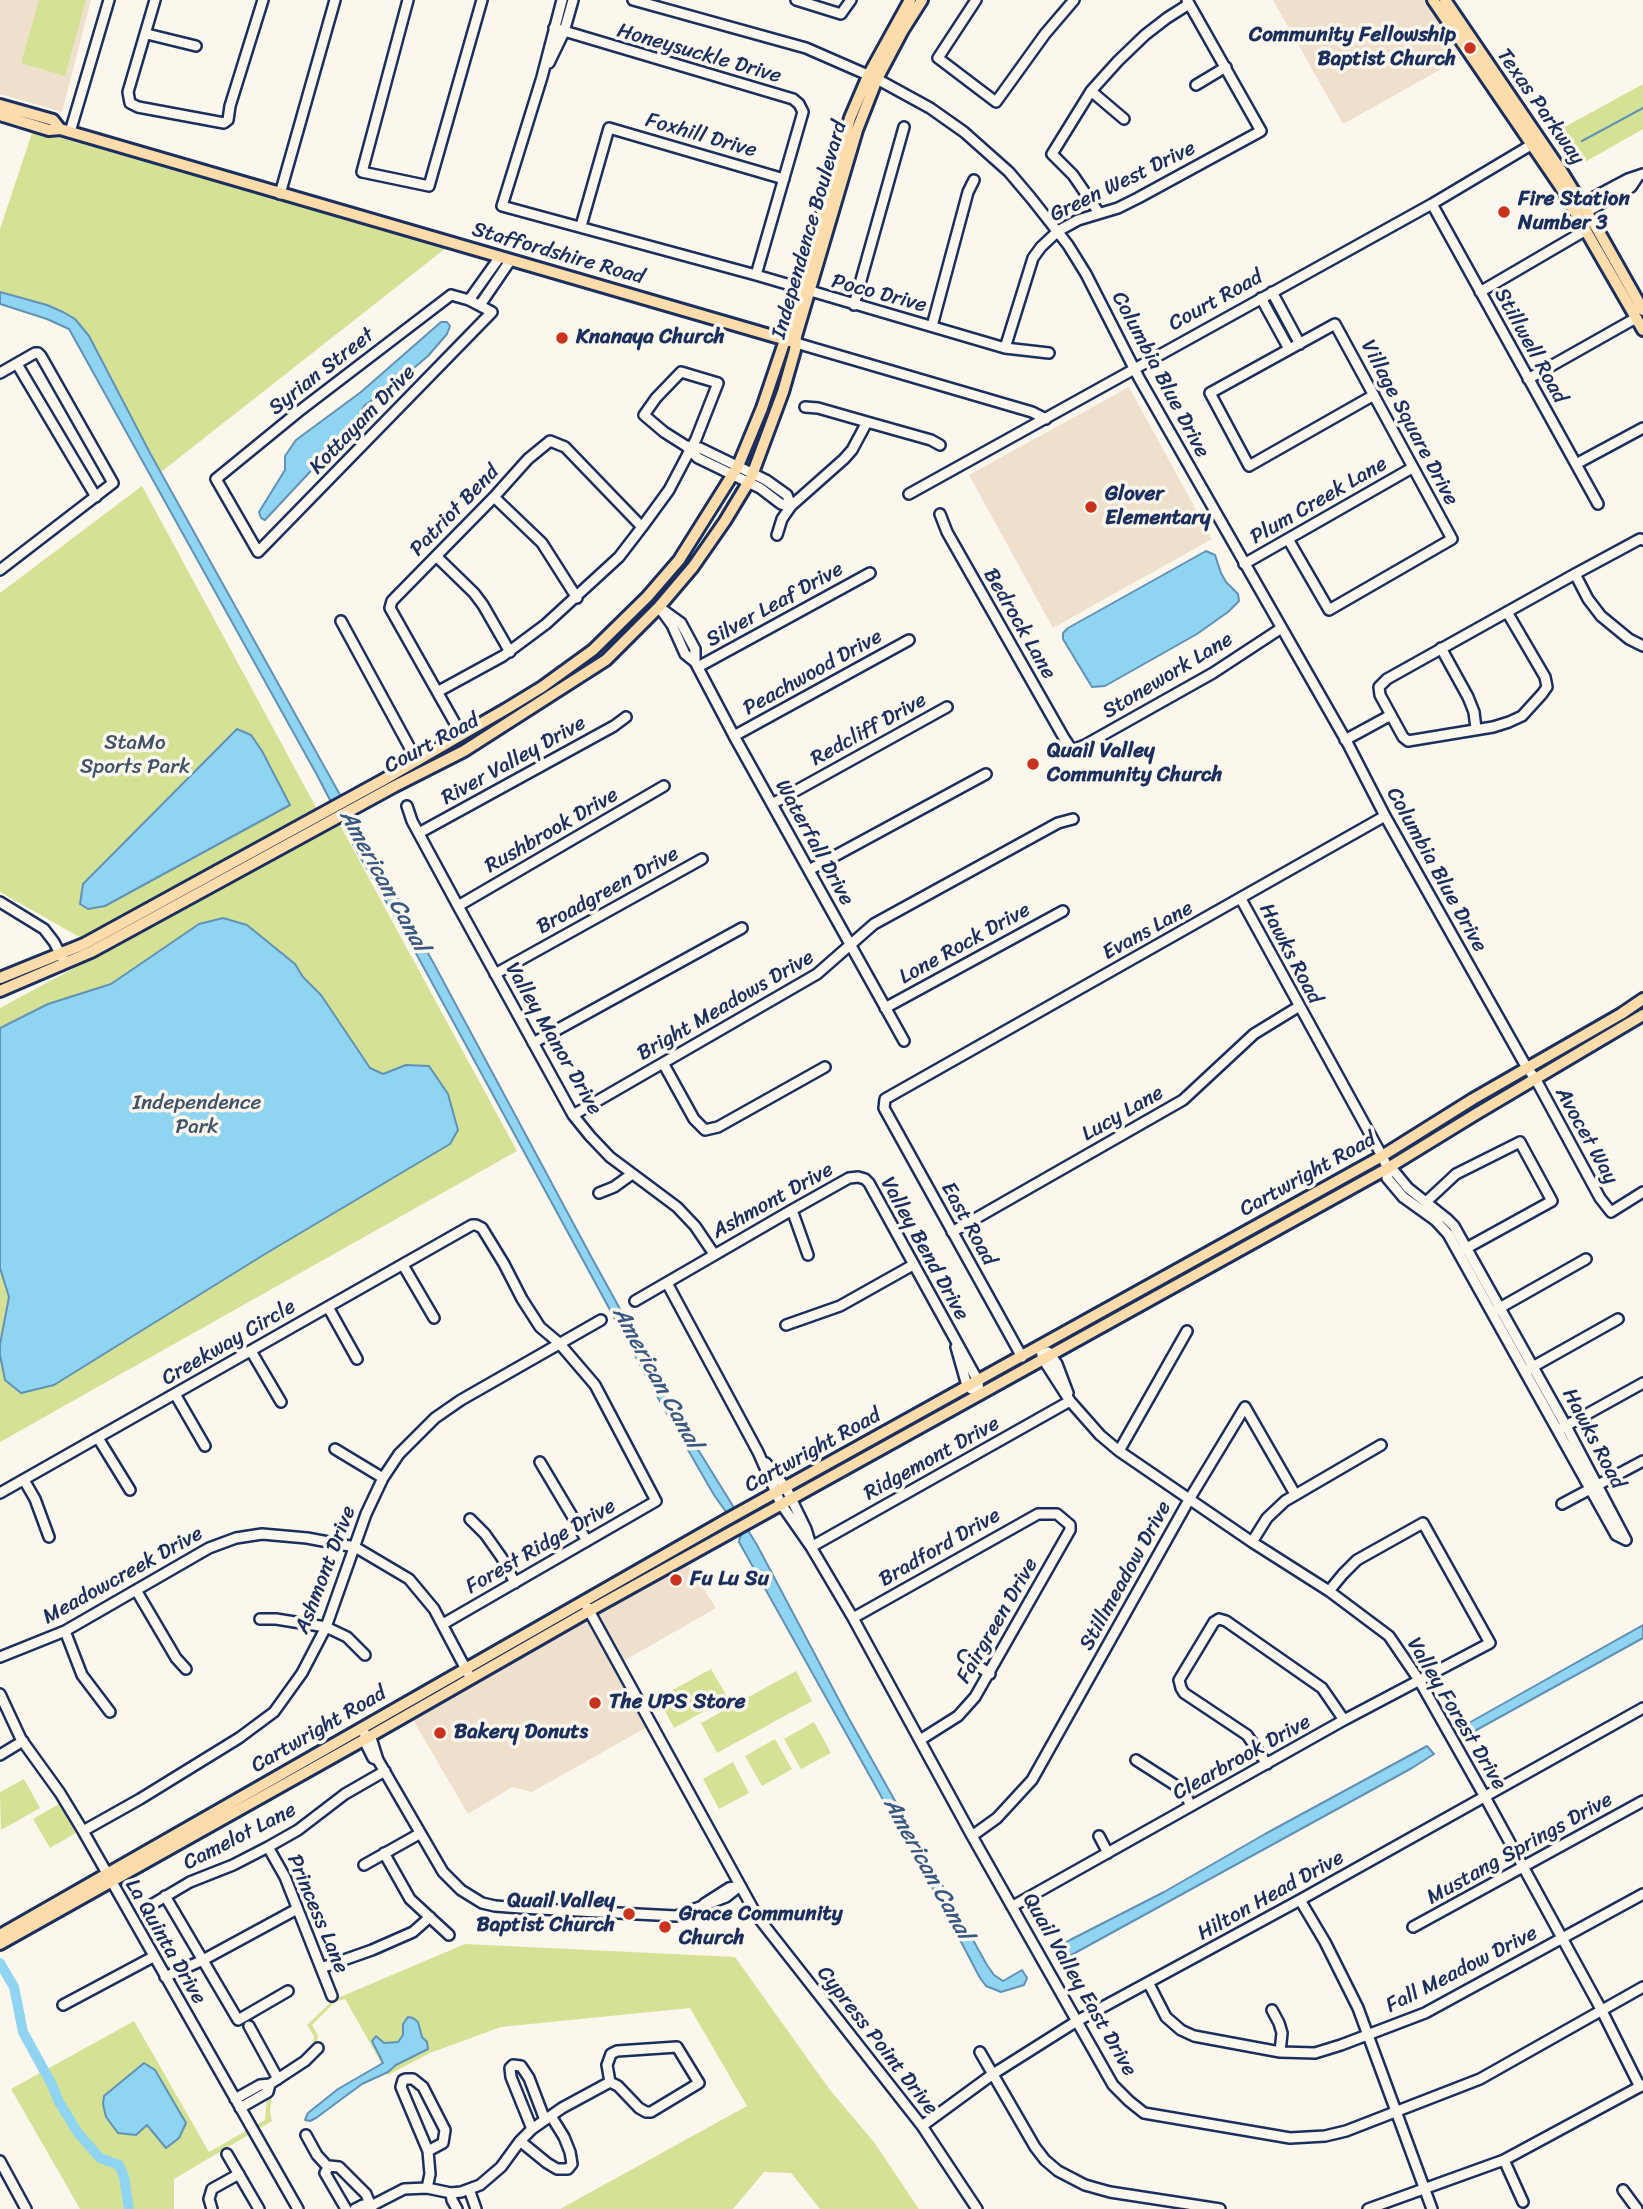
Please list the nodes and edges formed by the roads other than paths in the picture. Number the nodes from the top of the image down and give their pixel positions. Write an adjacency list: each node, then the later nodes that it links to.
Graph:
1 (109, 0): 32 (street)
2 (155, 0): 21 (street)
3 (263, 0): 21 (street)
4 (335, 0): 38 (street)
5 (408, 0): 6 (street)
6 (482, 0)
7 (562, 0): 19 (street)
8 (573, 0): 20 (street)
9 (633, 0): 25 (street, Columbia Blue Drive)
10 (796, 0): 11 (street)
11 (851, 0)
12 (910, 0): 25 (main road, Independence Boulevard)
13 (922, 0): 25 (main road, Independence Boulevard)
14 (976, 0): 15 (street)
15 (1074, 0)
16 (1433, 0): 33 (main road, Texas Parkway)
17 (1445, 0): 33 (main road, Texas Parkway)
18 (1188, 2): 23 (street); 27 (street)
19 (554, 28): 20 (street, Honeysuckle Drive); 24 (street)
20 (564, 32): 24 (street); 35 (street, Honeysuckle Drive)
21 (147, 34): 22 (street)
22 (196, 46)
23 (1226, 67): 26 (street); 41 (street, Green West Drive)
24 (542, 77): 42 (street, Poco Drive)
25 (872, 77): 44 (street, Columbia Blue Drive); 47 (main road, Independence Boulevard)
26 (1196, 85)
27 (1091, 92): 30 (street); 41 (street)
28 (0, 105): 32 (main road, Staffordshire Road)
29 (0, 116): 32 (main road, Staffordshire Road)
30 (1124, 119)
31 (904, 127): 53 (street)
32 (65, 130): 38 (main road, Staffordshire Road)
33 (1536, 142): 39 (street, Court Road); 40 (main road, Texas Parkway); 43 (main road, Texas Parkway)
34 (1640, 176): 37 (street); 40 (street)
35 (784, 179): 42 (street, Foxhill Drive); 46 (street)
36 (974, 180): 55 (street)
37 (1643, 190)
38 (281, 194): 45 (main road, Staffordshire Road)
39 (1432, 204): 48 (street, Court Road); 49 (street, Stillwell Road)
40 (1584, 208): 54 (main road, Texas Parkway)
41 (1098, 213): 44 (street, Green West Drive)
42 (581, 226): 46 (street, Poco Drive)
43 (1586, 230): 49 (street); 54 (main road, Texas Parkway)
44 (1058, 231): 59 (street, Green West Drive); 63 (street, Columbia Blue Drive)
45 (505, 259): 51 (street); 52 (street); 57 (main road, Staffordshire Road)
46 (756, 275): 47 (street, Poco Drive)
47 (804, 291): 53 (street, Poco Drive); 57 (main road, Independence Boulevard)
48 (1272, 292): 50 (street, Court Road); 58 (street)
49 (1480, 292): 65 (street, Stillwell Road)
50 (1261, 298): 60 (street); 63 (street, Court Road)
51 (469, 300): 52 (street); 87 (street, Syrian Street)
52 (480, 305): 87 (street, Kottayam Drive)
53 (854, 305): 55 (street, Poco Drive)
54 (1640, 314): 56 (main road, Texas Parkway); 65 (street)
55 (932, 326): 59 (street, Poco Drive)
56 (1643, 330)
57 (790, 341): 68 (street, Staffordshire Road); 75 (main road, Independence Boulevard); 76 (main road, Independence Boulevard)
58 (1300, 344): 60 (street); 66 (street, Village Square Drive)
59 (1005, 348): 61 (street, Poco Drive)
60 (1289, 349): 66 (street)
61 (1049, 354)
62 (17, 364): 64 (street); 78 (street); 78 (street)
63 (1135, 369): 68 (street, Court Road); 89 (street, Columbia Blue Drive)
64 (0, 373)
65 (1528, 379): 73 (street, Stillwell Road)
66 (1374, 395): 74 (street, Village Square Drive)
67 (806, 407): 69 (street)
68 (1046, 419): 77 (street, Court Road)
69 (867, 422): 71 (street); 81 (street)
70 (1643, 428): 73 (street)
71 (940, 445)
72 (689, 447): 72 (street); 75 (street); 83 (street)
73 (1576, 464): 80 (street, Stillwell Road)
74 (1412, 468): 85 (street, Plum Creek Lane); 85 (street, Village Square Drive)
75 (736, 470): 76 (street); 93 (main road, Court Road)
76 (751, 478): 81 (street); 95 (main road, Court Road)
77 (909, 494)
78 (96, 497): 90 (street)
79 (494, 498): 83 (street, Patriot Bend); 88 (street, Patriot Bend); 94 (street)
80 (1598, 504)
81 (791, 506): 84 (street)
82 (940, 514): 112 (street, Bedrock Lane)
83 (642, 527): 94 (street)
84 (777, 535)
85 (1288, 539): 89 (street, Plum Creek Lane)
86 (1643, 540): 92 (street)
87 (258, 552)
88 (436, 556): 102 (street); 104 (street, Patriot Bend)
89 (1244, 564): 98 (street, Columbia Blue Drive)
90 (0, 570)
91 (870, 573): 103 (street, Silver Leaf Drive)
92 (1575, 575): 96 (street); 100 (street)
93 (647, 597): 95 (main road); 109 (main road, Court Road)
94 (577, 598): 102 (street)
95 (659, 607): 103 (street, Waterfall Drive); 117 (main road, Court Road)
96 (1507, 612): 101 (street); 108 (street)
97 (341, 621): 113 (street)
98 (1280, 629): 111 (street, Columbia Blue Drive); 112 (street, Stonework Lane)
99 (909, 640): 110 (street, Peachwood Drive)
100 (1643, 646)
101 (1441, 648): 106 (street); 108 (street)
102 (510, 652): 104 (street)
103 (696, 664): 110 (street, Waterfall Drive)
104 (439, 691): 109 (street)
105 (947, 707): 116 (street, Redcliff Drive)
106 (1391, 715): 108 (street); 111 (street)
107 (626, 717): 121 (street, River Valley Drive)
108 (1476, 729)
109 (461, 734): 113 (main road, Court Road)
110 (734, 736): 116 (street, Waterfall Drive)
111 (1345, 740): 119 (street, Columbia Blue Drive)
112 (1072, 750)
113 (417, 761): 117 (main road, Court Road)
114 (986, 774): 123 (street)
115 (664, 786): 126 (street, Rushbrook Drive)
116 (772, 803): 123 (street, Waterfall Drive)
117 (347, 805): 130 (main road, Court Road)
118 (407, 806): 121 (street, Valley Manor Drive)
119 (1385, 816): 124 (street, Evans Lane); 142 (street, Columbia Blue Drive)
120 (1073, 819): 129 (street, Bright Meadows Drive)
121 (419, 833): 126 (street, Valley Manor Drive)
122 (702, 859): 131 (street, Broadgreen Drive)
123 (809, 870): 129 (street, Waterfall Drive)
124 (1241, 899): 135 (street, Hawks Road); 144 (street, Evans Lane)
125 (0, 902): 130 (street)
126 (457, 906): 131 (street, Valley Manor Drive)
127 (1063, 911): 136 (street, Lone Rock Drive)
128 (742, 928): 139 (street)
129 (849, 944): 136 (street, Waterfall Drive); 140 (street, Bright Meadows Drive)
130 (63, 959): 132 (main road); 133 (main road)
131 (495, 974): 139 (street, Valley Manor Drive)
132 (0, 978)
133 (0, 990)
134 (1643, 999): 142 (main road, Cartwright Road)
135 (1298, 1007): 146 (street, Hawks Road); 154 (street, Lucy Lane)
136 (885, 1008): 138 (street, Waterfall Drive)
137 (1643, 1015): 143 (main road, Cartwright Road)
138 (904, 1041)
139 (533, 1043): 145 (street, Valley Manor Drive)
140 (663, 1063): 141 (street); 145 (street, Bright Meadows Drive)
141 (825, 1067)
142 (1527, 1068): 143 (street, Columbia Blue Drive); 146 (main road, Cartwright Road)
143 (1535, 1079): 147 (main road, Cartwright Road); 150 (street, Avocet Way)
144 (884, 1108): 154 (street, East Road)
145 (573, 1115): 148 (street, Valley Manor Drive)
146 (1382, 1156): 147 (street, Hawks Road); 155 (main road, Cartwright Road)
147 (1388, 1170): 152 (street, Hawks Road); 156 (street, Hawks Road); 160 (main road, Cartwright Road)
148 (632, 1174): 151 (street); 157 (street, Valley Manor Drive)
149 (858, 1177): 153 (street, Ashmont Drive); 162 (street, Valley Bend Drive)
150 (1643, 1192)
151 (599, 1193)
152 (1426, 1202): 156 (street, Hawks Road); 156 (street)
153 (792, 1210): 157 (street, Ashmont Drive); 158 (street)
154 (952, 1232): 176 (street, East Road)
155 (1214, 1250): 160 (main road); 174 (main road, Cartwright Road)
156 (1463, 1250): 166 (street, Hawks Road); 167 (street, Hawks Road)
157 (714, 1254): 163 (street, Ashmont Drive)
158 (808, 1255)
159 (1586, 1259): 166 (street)
160 (1222, 1262): 177 (main road, Cartwright Road)
161 (403, 1265): 165 (street, Creekway Circle); 168 (street); 173 (street, Creekway Circle)
162 (913, 1265): 171 (street); 182 (street, Valley Bend Drive)
163 (667, 1283): 164 (street, Ashmont Drive); 202 (street, Quail Valley East Drive)
164 (635, 1301)
165 (328, 1307): 175 (street, Creekway Circle); 178 (street)
166 (1501, 1307): 167 (street); 179 (street, Hawks Road)
167 (1491, 1312): 180 (street, Hawks Road)
168 (434, 1318)
169 (1618, 1319): 179 (street)
170 (601, 1320): 173 (street, Ashmont Drive)
171 (786, 1325)
172 (1187, 1331): 195 (street)
173 (559, 1343): 198 (street, Ashmont Drive); 211 (street, Forest Ridge Drive)
174 (1040, 1347): 176 (main road, Cartwright Road); 177 (street, Valley Forest Drive)
175 (251, 1351): 183 (street, Creekway Circle); 186 (street)
176 (1022, 1357): 182 (main road, Cartwright Road)
177 (1047, 1357): 184 (main road, Cartwright Road); 185 (street, Valley Forest Drive)
178 (357, 1359)
179 (1534, 1366): 180 (street); 187 (street, Hawks Road)
180 (1524, 1371): 188 (street, Hawks Road)
181 (1643, 1383): 187 (street)
182 (973, 1384): 184 (street, Valley Bend Drive); 190 (main road, Cartwright Road)
183 (175, 1394): 189 (street, Creekway Circle); 192 (street)
184 (979, 1395): 194 (main road, Cartwright Road)
185 (1070, 1401): 195 (street, Valley Forest Drive); 213 (street, Ridgemont Drive)
186 (281, 1402)
187 (1566, 1426): 188 (street); 200 (street, Hawks Road)
188 (1557, 1431): 200 (street, Hawks Road)
189 (98, 1438): 199 (street, Creekway Circle); 201 (street)
190 (873, 1440): 194 (main road); 202 (main road, Cartwright Road)
191 (1381, 1445): 204 (street)
192 (205, 1446)
193 (335, 1450): 198 (street)
194 (879, 1450): 206 (main road, Cartwright Road)
195 (1119, 1451): 205 (street, Valley Forest Drive)
196 (1643, 1461): 200 (street)
197 (540, 1462): 211 (street)
198 (383, 1478): 214 (street, Ashmont Drive)
199 (23, 1480): 203 (street, Creekway Circle); 210 (street)
200 (1593, 1486): 200 (street, Hawks Road); 207 (street)
201 (130, 1490)
202 (781, 1491): 206 (street, Quail Valley East Drive); 218 (main road, Cartwright Road)
203 (0, 1493)
204 (1295, 1494): 205 (street, Stillmeadow Drive); 212 (street)
205 (1190, 1499): 212 (street, Valley Forest Drive); 247 (street, Stillmeadow Drive)
206 (786, 1502): 213 (street, Quail Valley East Drive); 218 (main road, Cartwright Road)
207 (1562, 1504)
208 (1047, 1513): 219 (street, Bradford Drive); 229 (street, Fairgreen Drive)
209 (470, 1519): 215 (street)
210 (49, 1537)
211 (587, 1541): 215 (street, Forest Ridge Drive)
212 (1252, 1542): 217 (street, Valley Forest Drive)
213 (811, 1547): 219 (street, Quail Valley East Drive)
214 (355, 1548): 216 (street, Meadowcreek Drive); 221 (street, Meadowcreek Drive); 222 (street, Ashmont Drive)
215 (515, 1583): 221 (street, Forest Ridge Drive)
216 (136, 1590): 223 (street, Meadowcreek Drive); 227 (street)
217 (1329, 1591): 230 (street, Valley Forest Drive); 230 (street, Clearbrook Drive)
218 (587, 1606): 228 (main road, Cartwright Road); 255 (street, Cypress Point Drive)
219 (853, 1618): 236 (street, Quail Valley East Drive)
220 (260, 1619): 222 (street)
221 (443, 1624): 228 (street, Meadowcreek Drive)
222 (326, 1627): 224 (street); 245 (street, Ashmont Drive)
223 (65, 1631): 226 (street, Meadowcreek Drive); 233 (street)
224 (365, 1655)
225 (964, 1656): 229 (street)
226 (0, 1657)
227 (186, 1669)
228 (468, 1673): 235 (main road, Cartwright Road)
229 (990, 1674): 236 (street, Fairgreen Drive)
230 (1419, 1680): 234 (street, Clearbrook Drive); 242 (street, Valley Forest Drive)
231 (0, 1694): 237 (street, La Quinta Drive)
232 (1643, 1708): 242 (street, Hilton Head Drive)
233 (110, 1712)
234 (1344, 1720): 240 (street, Clearbrook Drive); 240 (street)
235 (364, 1733): 241 (street); 254 (main road, Cartwright Road)
236 (920, 1740): 247 (street, Quail Valley East Drive)
237 (23, 1741): 238 (street); 245 (street, La Quinta Drive)
238 (0, 1755)
239 (1136, 1760): 244 (street)
240 (1267, 1764): 244 (street, Clearbrook Drive)
241 (385, 1771): 246 (street); 249 (street, Camelot Lane)
242 (1485, 1797): 253 (street, Valley Forest Drive); 258 (street, Hilton Head Drive)
243 (1643, 1801): 253 (street, Mustang Springs Drive)
244 (1191, 1806): 251 (street, Clearbrook Drive)
245 (83, 1831): 254 (street, La Quinta Drive)
246 (419, 1834): 250 (street); 255 (street)
247 (972, 1836): 259 (street, Quail Valley East Drive)
248 (1099, 1836): 251 (street)
249 (268, 1847): 257 (street, Camelot Lane); 261 (street, Princess Lane)
250 (384, 1853): 252 (street); 262 (street)
251 (1108, 1853): 259 (street, Clearbrook Drive)
252 (364, 1865)
253 (1523, 1868): 263 (street, Mustang Springs Drive); 267 (street, Valley Forest Drive)
254 (108, 1877): 264 (main road, Cartwright Road); 269 (street, La Quinta Drive)
255 (740, 1886): 293 (street, Cypress Point Drive)
256 (1643, 1894): 267 (street, Fall Meadow Drive)
257 (165, 1896): 260 (street, Camelot Lane); 270 (street)
258 (1300, 1900): 273 (street, Hilton Head Drive); 282 (street)
259 (1013, 1906): 280 (street, Quail Valley East Drive)
260 (146, 1908)
261 (297, 1909): 270 (street); 271 (street, Princess Lane)
262 (430, 1917): 266 (street); 271 (street)
263 (1413, 1927)
264 (17, 1929): 265 (main road, Cartwright Road); 268 (main road, Cartwright Road)
265 (0, 1935)
266 (449, 1935)
267 (1562, 1939): 279 (street, Valley Forest Drive); 282 (street, Fall Meadow Drive)
268 (0, 1944)
269 (153, 1956): 272 (street, La Quinta Drive); 277 (street)
270 (203, 1960): 272 (street); 275 (street)
271 (321, 1968): 276 (street, Princess Lane)
272 (167, 1981): 290 (street, La Quinta Drive)
273 (1149, 1984): 280 (street, Hilton Head Drive); 285 (street, Fall Meadow Drive)
274 (1643, 1987): 279 (street, Quail Valley East Drive)
275 (288, 1991)
276 (332, 1996)
277 (63, 2005)
278 (1272, 2010): 285 (street)
279 (1602, 2011): 289 (street, Valley Forest Drive); 291 (street, Quail Valley East Drive)
280 (1077, 2021): 286 (street, Hilton Head Drive); 291 (street, Quail Valley East Drive)
281 (248, 2026): 287 (street)
282 (1367, 2035): 285 (street, Fall Meadow Drive); 291 (street)
283 (318, 2048): 287 (street)
284 (980, 2052): 286 (street)
285 (1280, 2052)
286 (993, 2074): 293 (street, Hilton Head Drive); 321 (street)
287 (274, 2081): 290 (street)
288 (610, 2082): 288 (street); 292 (street)
289 (1641, 2086): 299 (street)
290 (237, 2103): 315 (street, La Quinta Drive)
291 (1397, 2112): 305 (street)
292 (548, 2118): 294 (street); 294 (street); 296 (street)
293 (922, 2126): 320 (street, Cypress Point Drive)
294 (532, 2129): 296 (street)
295 (306, 2136): 301 (street)
296 (520, 2141): 306 (street)
297 (428, 2151): 297 (street); 304 (street)
298 (227, 2154): 302 (street)
299 (1504, 2160): 305 (street); 309 (street)
300 (0, 2161): 303 (street)
301 (329, 2167): 311 (street); 316 (street)
302 (239, 2174): 313 (street); 314 (street)
303 (4, 2179): 312 (street)
304 (427, 2188): 308 (street); 311 (street)
305 (1424, 2188): 322 (street); 323 (street)
306 (469, 2189): 308 (street); 319 (street)
307 (1623, 2190): 324 (street)
308 (451, 2193): 318 (street)
309 (1524, 2202)
310 (1643, 2204): 324 (street)
311 (371, 2208): 317 (street)
312 (26, 2209)
313 (212, 2209)
314 (259, 2209)
315 (298, 2209)
316 (346, 2209)
317 (355, 2209)
318 (457, 2209)
319 (476, 2209)
320 (977, 2209)
321 (1220, 2209)
322 (1368, 2209)
323 (1432, 2209)
324 (1637, 2209)

